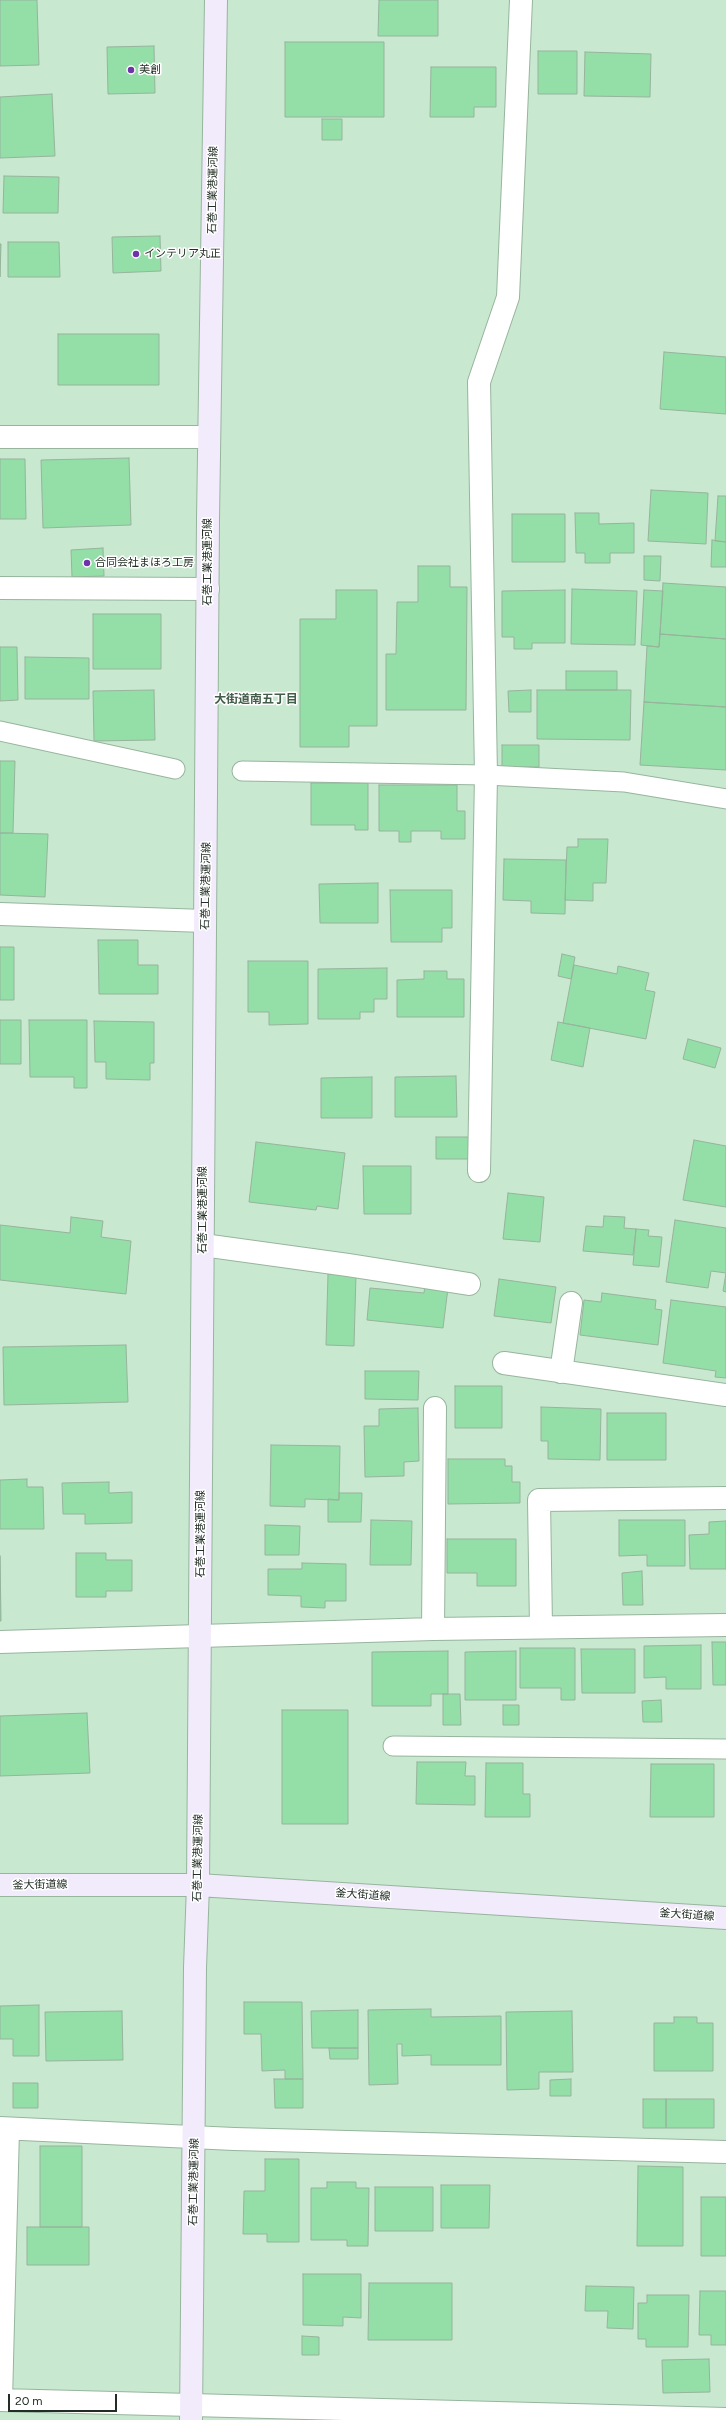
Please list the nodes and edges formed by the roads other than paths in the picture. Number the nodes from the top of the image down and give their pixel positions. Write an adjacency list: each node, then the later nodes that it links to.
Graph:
1 (216, 0): 4 (street, 石巻工業港運河線)
2 (521, 0): 10 (street)
3 (0, 437): 4 (street)
4 (209, 437): 6 (street, 石巻工業港運河線)
5 (0, 588): 6 (street)
6 (208, 589): 13 (street, 石巻工業港運河線)
7 (0, 731): 8 (lane)
8 (175, 769)
9 (242, 771): 10 (lane)
10 (486, 775): 11 (lane); 14 (street)
11 (726, 799)
12 (0, 914): 13 (street)
13 (205, 921): 15 (street, 石巻工業港運河線)
14 (480, 1171)
15 (203, 1245): 16 (street); 26 (street, 石巻工業港運河線)
16 (469, 1284)
17 (570, 1303): 19 (street)
18 (504, 1363): 19 (street)
19 (561, 1372): 20 (street)
20 (726, 1395)
21 (435, 1408): 25 (street)
22 (726, 1498): 24 (street)
23 (726, 1625): 24 (street)
24 (540, 1627): 25 (street)
25 (433, 1629): 26 (street)
26 (200, 1636): 27 (street); 31 (street, 石巻工業港運河線)
27 (0, 1642)
28 (393, 1746): 29 (lane)
29 (726, 1749)
30 (0, 1885): 31 (street, 釜大街道線)
31 (198, 1885): 32 (street, 釜大街道線); 34 (street, 石巻工業港運河線)
32 (726, 1918)
33 (4, 2129): 34 (street); 36 (street)
34 (194, 2137): 35 (street); 37 (street, 石巻工業港運河線)
35 (726, 2152)
36 (0, 2400): 37 (street)
37 (191, 2412): 38 (street)
38 (726, 2419)

